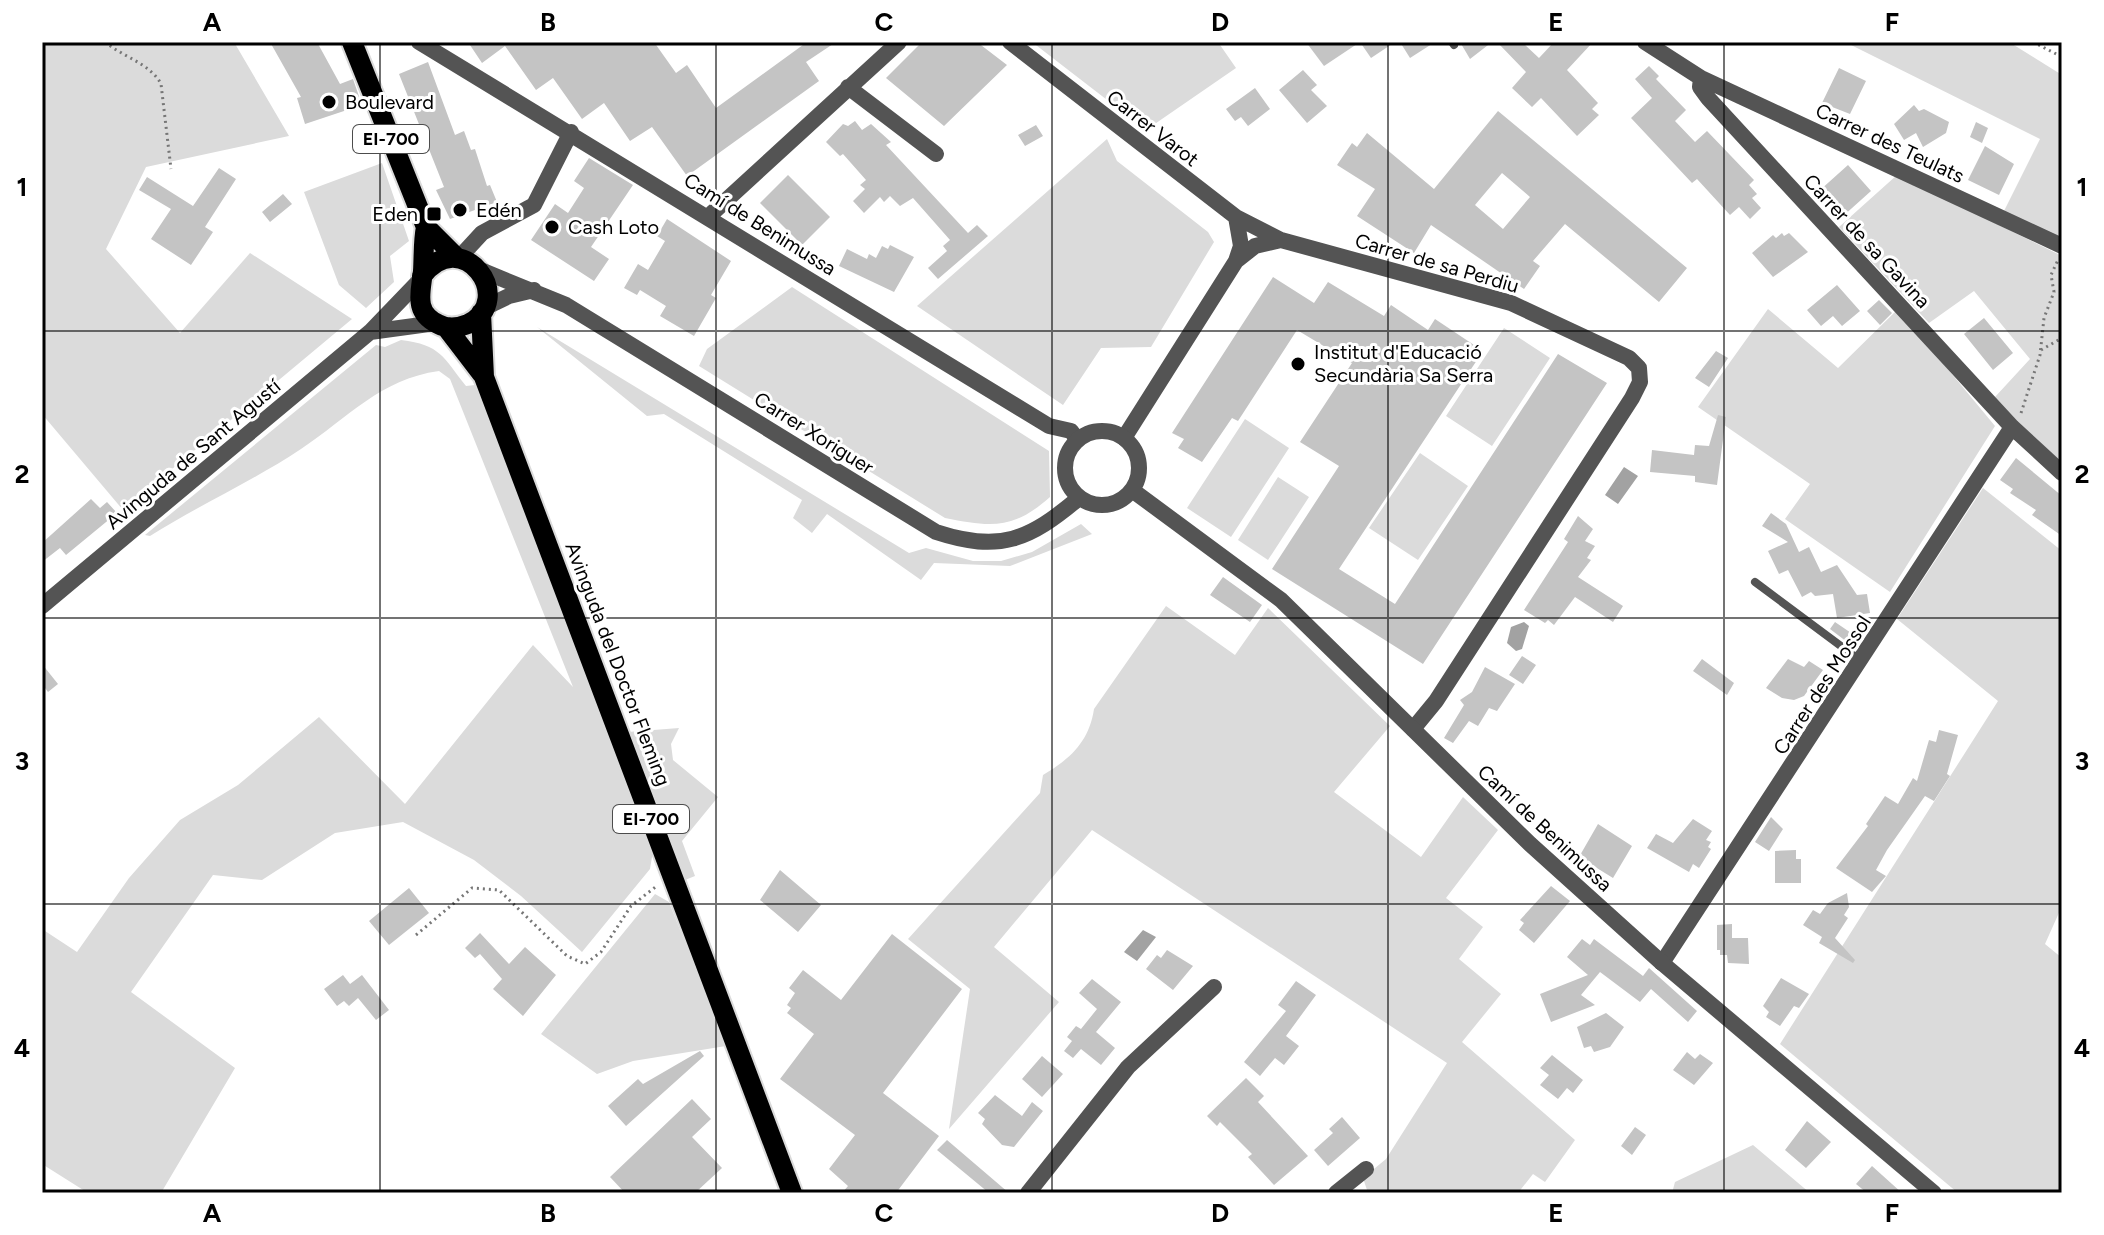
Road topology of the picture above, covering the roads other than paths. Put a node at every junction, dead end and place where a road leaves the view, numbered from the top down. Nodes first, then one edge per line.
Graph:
1 (352, 42) edge
2 (419, 42) edge
3 (899, 42) edge
4 (1010, 42) edge
5 (1645, 42) edge
6 (1701, 78) junction
7 (848, 87) junction
8 (571, 132) junction
9 (936, 154) dead end
10 (709, 216) junction
11 (1236, 217) junction
12 (426, 227) junction
13 (1281, 240) junction
14 (2062, 246) edge
15 (458, 258) junction
16 (1236, 261) junction
17 (478, 269) junction
18 (421, 278) junction
19 (534, 290) junction
20 (482, 311) junction
21 (441, 325) junction
22 (370, 332) junction
23 (484, 377) junction
24 (2012, 427) junction
25 (1124, 438) junction
26 (1077, 439) junction
27 (2062, 473) edge
28 (1132, 490) junction
29 (1079, 498) junction
30 (1755, 582) dead end
31 (42, 606) edge
32 (1862, 662) junction
33 (1413, 729) junction
34 (1662, 963) junction
35 (1214, 987) dead end
36 (1366, 1169) dead end
37 (792, 1193) edge
38 (1028, 1193) edge
39 (1336, 1193) edge
40 (1934, 1193) edge

1 - 12 main road, EI-700
2 - 8 street, Camí de Benimussa
3 - 7 street
4 - 11 street, Carrer Varot
5 - 6 street, Carrer de sa Gavina
6 - 14 street, Carrer des Teulats
6 - 24 street, Carrer de sa Gavina
7 - 9 street
7 - 10 street
8 - 10 street, Camí de Benimussa
8 - 15 street
10 - 26 street, Camí de Benimussa
11 - 13 street, Carrer Varot
11 - 16 street
12 - 15 main road, EI-700
12 - 18 main road, EI-700
13 - 16 street
13 - 33 street, Carrer de sa Perdiu
15 - 17 main road, EI-700
15 - 18 main road
16 - 25 street
17 - 19 street, Carrer Xoriguer
17 - 20 main road, EI-700
18 - 21 main road, EI-700
18 - 22 street, Avinguda de Sant Agustí
19 - 20 street
19 - 29 street, Carrer Xoriguer
20 - 21 main road
20 - 23 main road, Avinguda del Doctor Fleming / EI-700
21 - 22 street
21 - 23 main road, Avinguda del Doctor Fleming / EI-700
22 - 31 street, Avinguda de Sant Agustí
23 - 37 main road, Avinguda del Doctor Fleming / EI-700
24 - 27 street, Carrer de sa Gavina
24 - 32 street, Carrer des Mossol
25 - 26 street
25 - 28 street
26 - 29 street
28 - 29 street
28 - 33 street, Camí de Benimussa
30 - 32 lane
32 - 34 street, Carrer des Mossol
33 - 34 street, Camí de Benimussa
34 - 40 street, Camí de Benimussa
35 - 38 street
36 - 39 street

